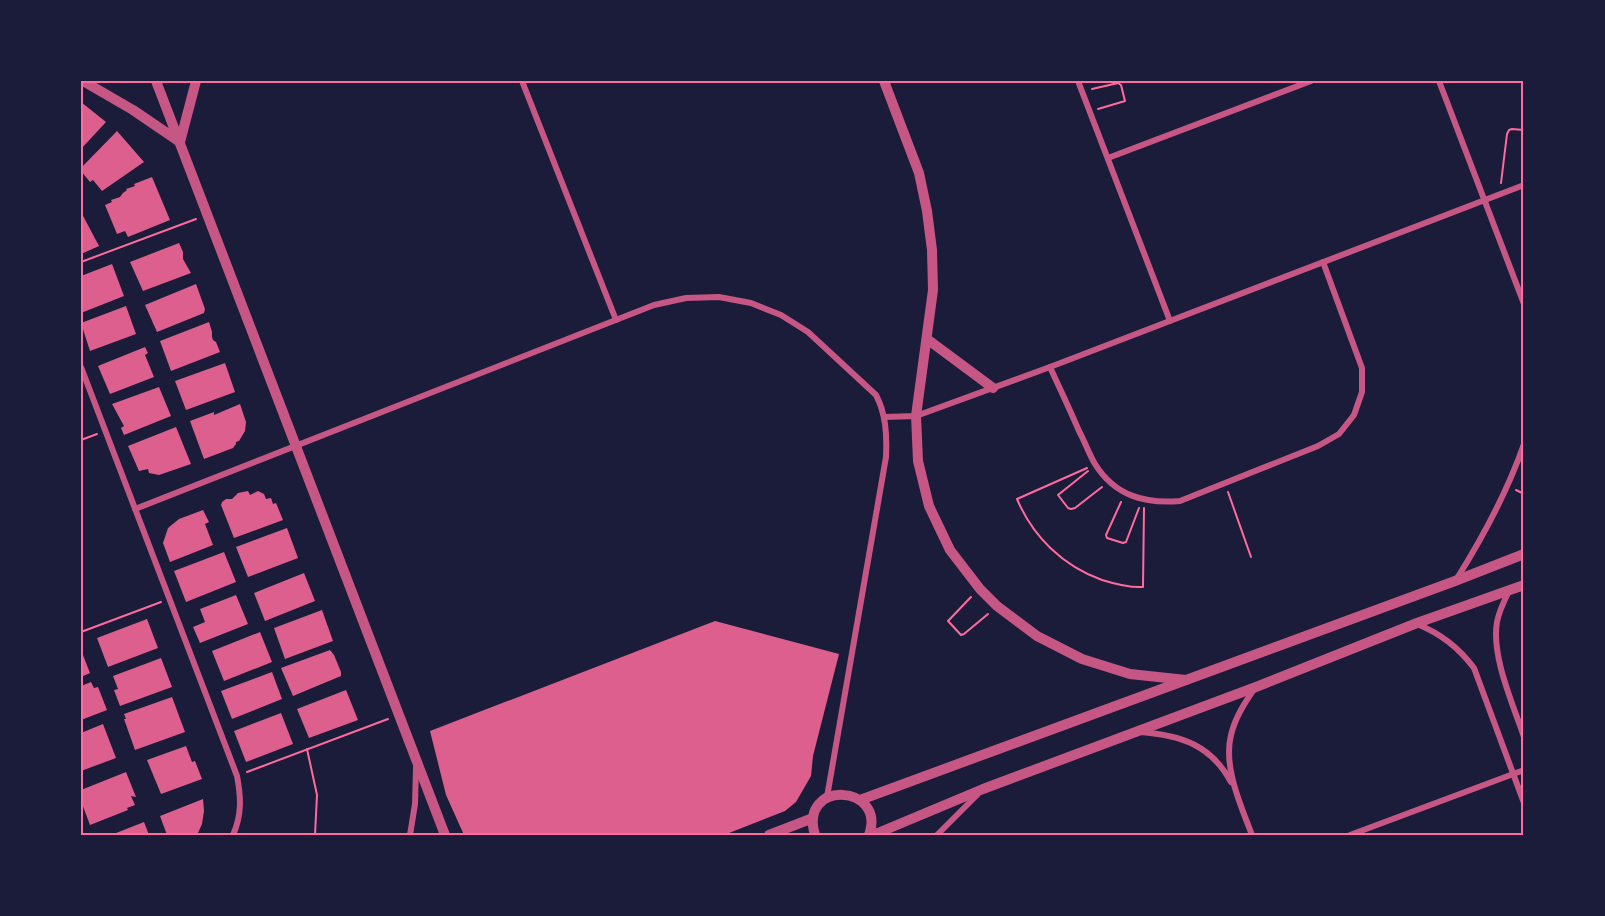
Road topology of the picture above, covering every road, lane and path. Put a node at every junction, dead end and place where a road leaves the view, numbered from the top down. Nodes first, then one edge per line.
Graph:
1 (83, 81) edge
2 (156, 81) edge
3 (196, 81) edge
4 (522, 81) edge
5 (884, 81) edge
6 (1078, 81) edge
7 (1311, 81) edge
8 (1440, 81) edge
9 (1082, 92) junction
10 (1089, 111) junction
11 (1524, 130) edge
12 (180, 142) junction
13 (1107, 158) junction
14 (1524, 185) edge
15 (1500, 194) junction
16 (1485, 200) junction
17 (207, 215) junction
18 (81, 262) edge
19 (1323, 262) junction
20 (1524, 304) edge
21 (616, 320) junction
22 (1170, 321) junction
23 (927, 339) junction
24 (81, 367) edge
25 (1050, 367) junction
26 (993, 388) junction
27 (916, 416) junction
28 (884, 417) junction
29 (105, 431) junction
30 (81, 440) edge
31 (1524, 444) edge
32 (296, 446) junction
33 (1096, 465) junction
34 (1109, 482) junction
35 (1224, 483) junction
36 (1125, 493) junction
37 (1143, 500) junction
38 (135, 509) junction
39 (1524, 554) edge
40 (1251, 557) dead end
41 (1455, 581) junction
42 (1524, 585) edge
43 (980, 589) junction
44 (1510, 591) junction
45 (169, 599) junction
46 (997, 606) junction
47 (1417, 624) junction
48 (81, 632) edge
49 (1186, 680) junction
50 (1256, 687) junction
51 (399, 715) junction
52 (1135, 732) junction
53 (1524, 737) edge
54 (307, 749) junction
55 (416, 761) junction
56 (1524, 770) edge
57 (1513, 774) junction
58 (237, 776) junction
59 (983, 789) junction
60 (1236, 791) junction
61 (827, 798) junction
62 (860, 800) junction
63 (1524, 803) edge
64 (813, 818) junction
65 (1354, 834) edge
66 (233, 835) edge
67 (315, 835) edge
68 (410, 835) edge
69 (445, 835) edge
70 (769, 835) edge
71 (815, 835) edge
72 (871, 835) edge
73 (937, 835) edge
74 (1252, 835) edge

1 - 12 street
2 - 12 street
3 - 12 street
4 - 21 street
5 - 23 street
6 - 9 street
7 - 13 street
8 - 16 street
9 - 10 street
9 - 10 path
10 - 13 street
11 - 15 path
12 - 17 street
13 - 22 street
14 - 15 street
15 - 16 street
16 - 19 street
16 - 20 street
17 - 18 path
17 - 32 street
19 - 22 street
19 - 35 street
21 - 28 street
21 - 32 street
22 - 25 street
23 - 26 street
23 - 27 street
24 - 29 street
25 - 26 street
25 - 33 street
26 - 27 street
27 - 28 street
27 - 43 street
28 - 61 street
29 - 30 path
29 - 38 street
31 - 41 street
32 - 38 street
32 - 51 street
33 - 34 street
33 - 34 path
33 - 37 path
34 - 36 street
35 - 37 street
35 - 40 path
36 - 37 street
36 - 37 path
38 - 45 street
39 - 41 street
41 - 49 street
42 - 44 street
43 - 46 street
43 - 46 path
44 - 47 street
44 - 53 street
45 - 48 path
45 - 58 street
46 - 49 street
47 - 50 street
47 - 57 street
49 - 62 street
50 - 52 street
50 - 60 street
51 - 54 path
51 - 55 street
52 - 59 street
52 - 60 street
54 - 58 path
54 - 67 path
55 - 68 street
55 - 69 street
56 - 57 street
57 - 63 street
57 - 65 street
58 - 66 street
59 - 72 street
59 - 73 street
60 - 74 street
61 - 62 street
61 - 64 street
62 - 72 street
64 - 70 street
64 - 71 street

